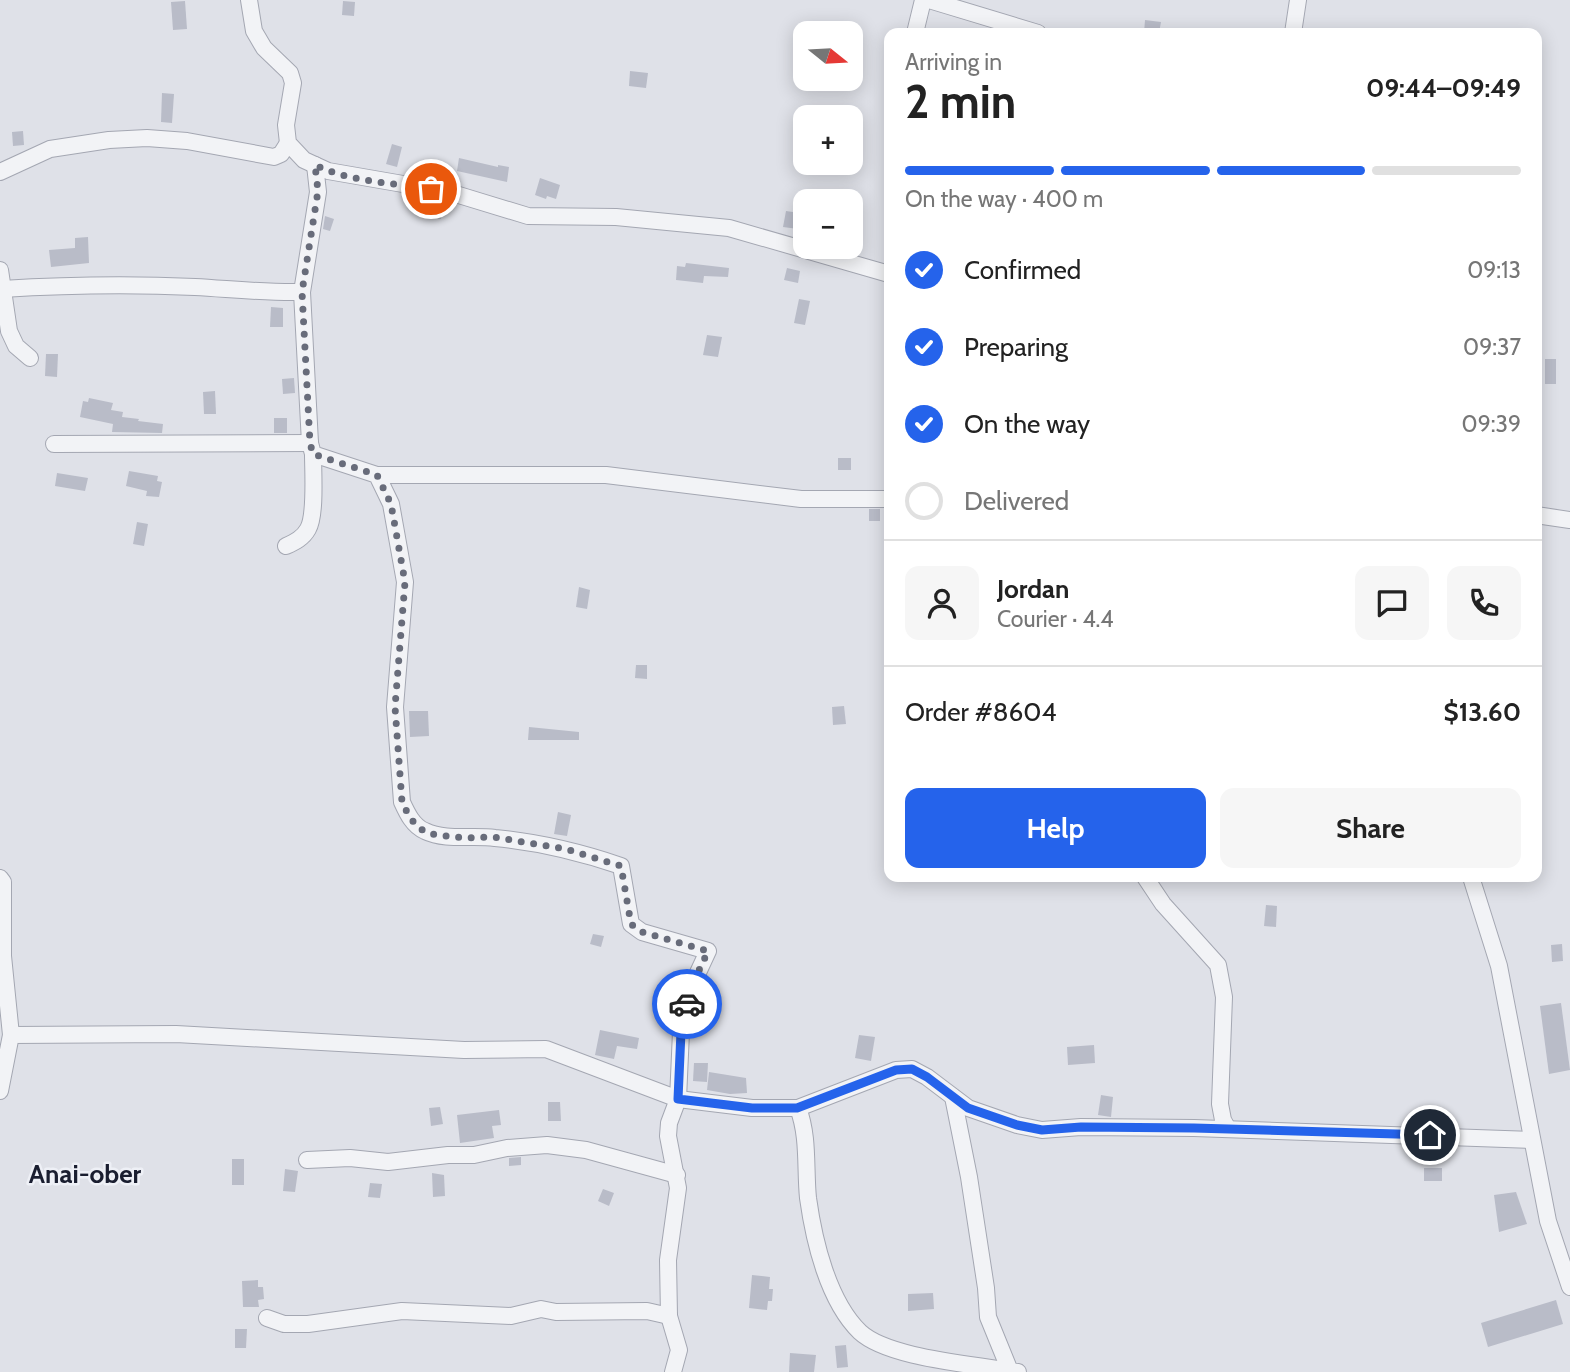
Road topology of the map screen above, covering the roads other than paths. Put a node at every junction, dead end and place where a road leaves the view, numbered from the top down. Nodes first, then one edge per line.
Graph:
1 (249, 0) edge
2 (923, 0) edge
3 (929, 0) edge
4 (1298, 0) edge
5 (916, 28) edge
6 (1021, 28) edge
7 (1294, 28) edge
8 (288, 143) junction
9 (315, 165) junction
10 (0, 172) edge
11 (0, 270) edge
12 (884, 273) edge
13 (2, 289) junction
14 (302, 292) junction
15 (30, 358) dead end
16 (54, 444) dead end
17 (312, 449) junction
18 (377, 475) junction
19 (884, 499) edge
20 (1542, 516) edge
21 (1570, 520) edge
22 (286, 546) dead end
23 (0, 878) edge
24 (1148, 882) edge
25 (1473, 882) edge
26 (11, 1035) junction
27 (0, 1091) edge
28 (953, 1097) junction
29 (678, 1099) junction
30 (797, 1108) junction
31 (1228, 1129) junction
32 (1532, 1140) junction
33 (307, 1160) dead end
34 (677, 1175) junction
35 (1570, 1287) edge
36 (669, 1316) junction
37 (267, 1318) dead end
38 (1014, 1371) edge
39 (673, 1372) edge

1 - 8 street
2 - 5 street
3 - 6 street
4 - 7 street
8 - 9 street
8 - 10 street
9 - 12 street
9 - 14 street
11 - 13 street
13 - 14 street
13 - 15 street
14 - 17 street
16 - 17 street
17 - 18 street
17 - 22 street
18 - 19 street
18 - 29 street
20 - 21 street
23 - 26 street
24 - 31 street
25 - 32 street
26 - 27 street
26 - 29 street
28 - 30 street
28 - 31 street
28 - 38 street
29 - 30 street
29 - 34 street
30 - 38 street
31 - 32 street
32 - 35 street
33 - 34 street
34 - 36 street
36 - 37 street
36 - 39 street

